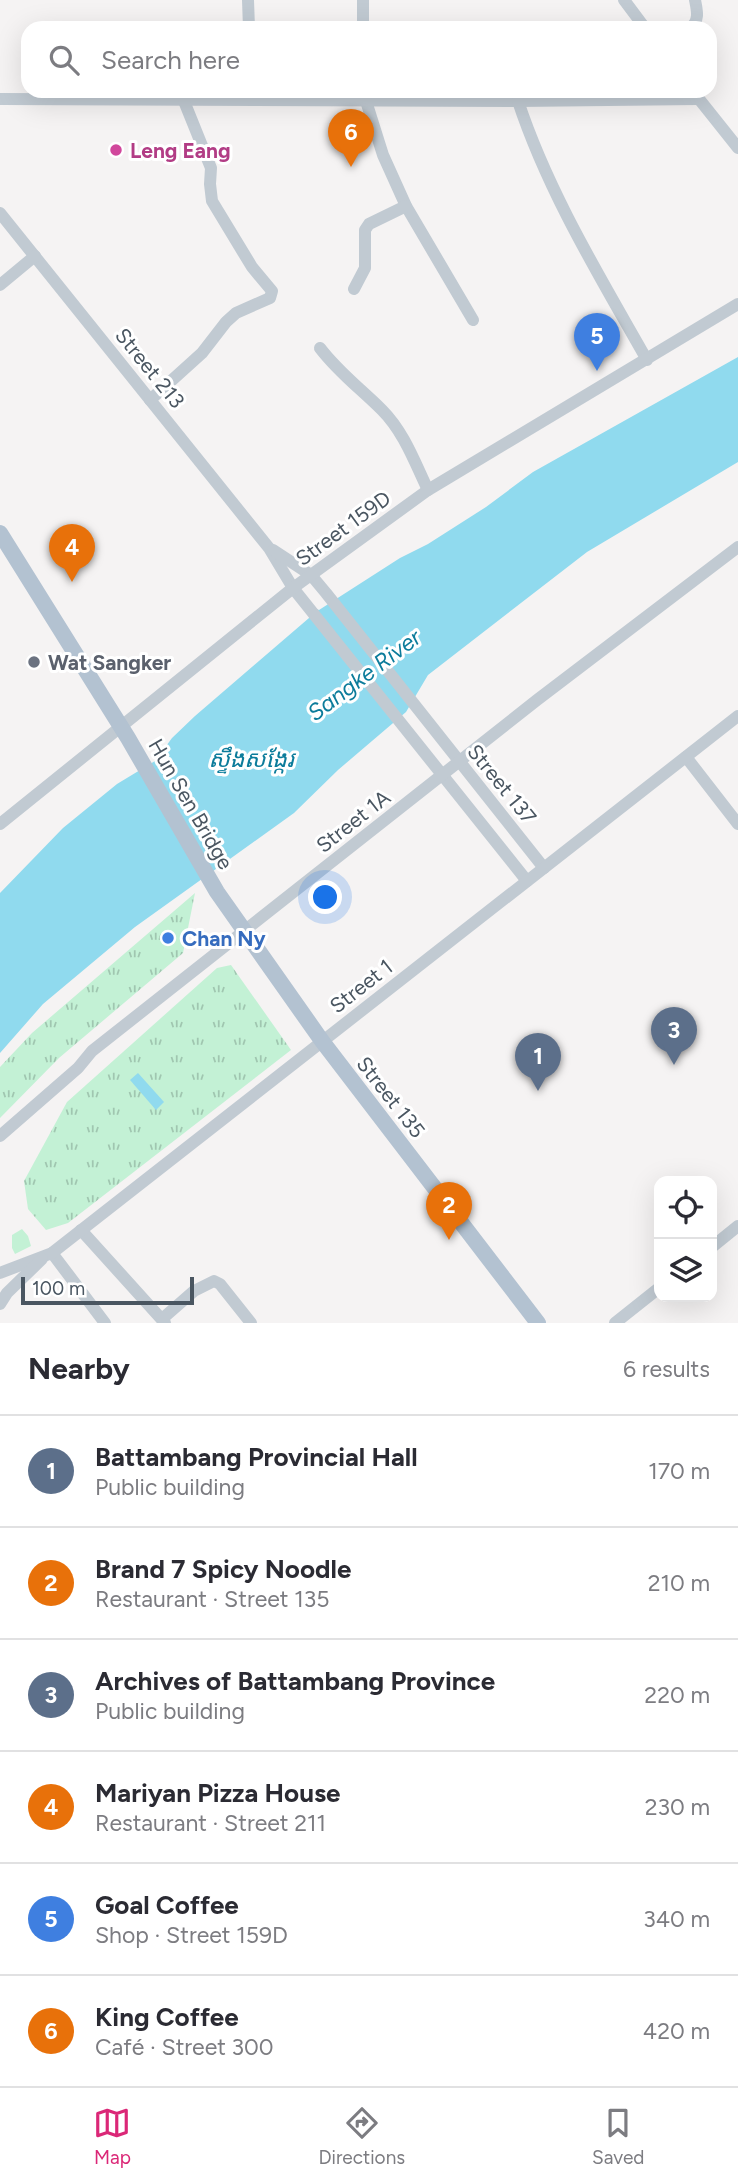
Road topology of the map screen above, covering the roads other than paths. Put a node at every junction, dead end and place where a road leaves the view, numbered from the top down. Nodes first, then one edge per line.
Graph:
1 (248, 0) edge
2 (363, 0) edge
3 (624, 0) edge
4 (695, 0) edge
5 (249, 21) edge
6 (363, 21) edge
7 (640, 21) edge
8 (696, 21) edge
9 (224, 98) edge
10 (308, 98) edge
11 (608, 98) edge
12 (698, 98) edge
13 (0, 99) edge
14 (366, 100) junction
15 (184, 101) junction
16 (519, 101) junction
17 (738, 148) edge
18 (406, 206) junction
19 (0, 213) edge
20 (35, 256) junction
21 (0, 285) edge
22 (354, 289) dead end
23 (738, 304) edge
24 (473, 320) dead end
25 (320, 348) dead end
26 (647, 360) junction
27 (150, 400) junction
28 (428, 490) junction
29 (0, 533) edge
30 (738, 547) edge
31 (269, 548) junction
32 (311, 575) junction
33 (293, 589) junction
34 (326, 593) joint
35 (738, 716) edge
36 (125, 732) junction
37 (686, 757) junction
38 (459, 761) junction
39 (442, 775) junction
40 (0, 824) edge
41 (738, 824) edge
42 (544, 868) junction
43 (527, 881) junction
44 (217, 892) joint
45 (245, 931) junction
46 (322, 1041) junction
47 (0, 1136) edge
48 (738, 1226) edge
49 (81, 1230) junction
50 (717, 1243) edge
51 (49, 1254) junction
52 (0, 1273) edge
53 (654, 1292) edge
54 (0, 1304) edge
55 (163, 1321) edge
56 (105, 1323) edge
57 (251, 1323) edge
58 (538, 1323) edge
59 (615, 1323) edge

1 - 5 street
2 - 6 street
3 - 7 street
4 - 8 street
9 - 15 street
10 - 14 street
11 - 16 street
12 - 17 street
13 - 15 street
14 - 16 street
14 - 18 street
15 - 27 street
16 - 26 street
18 - 22 street
18 - 24 street
19 - 20 street, Street 213
20 - 21 street
20 - 27 street, Street 213
23 - 26 street, Street 159D
25 - 28 street
26 - 28 street, Street 159D
27 - 31 street, Street 213
28 - 32 street, Street 159D
29 - 36 main road, Hun Sen Bridge
30 - 38 street, Street 1A
31 - 32 street, Street 213
31 - 33 street, Street 213
32 - 33 street, Street 159D
32 - 34 street, Street 213
33 - 36 street, Street 159D
33 - 39 street, Street 213
34 - 38 street, Street 137
35 - 37 street, Street 1
36 - 40 street, Street 159D
36 - 44 main road, Hun Sen Bridge
37 - 41 street
37 - 42 street, Street 1
38 - 39 street, Street 1A
38 - 42 street, Street 137
39 - 43 street, Street 137
39 - 45 street, Street 1A
42 - 43 street, Street 1
43 - 46 street, Street 1
44 - 45 main road, Street 135
45 - 46 main road, Street 135
45 - 47 street, Street 1A
46 - 49 street, Street 1
46 - 58 main road, Street 135
48 - 50 street
49 - 51 street, Street 1
49 - 55 street
51 - 52 street, Street 1
51 - 54 street
51 - 56 street
53 - 59 street
55 - 57 street

